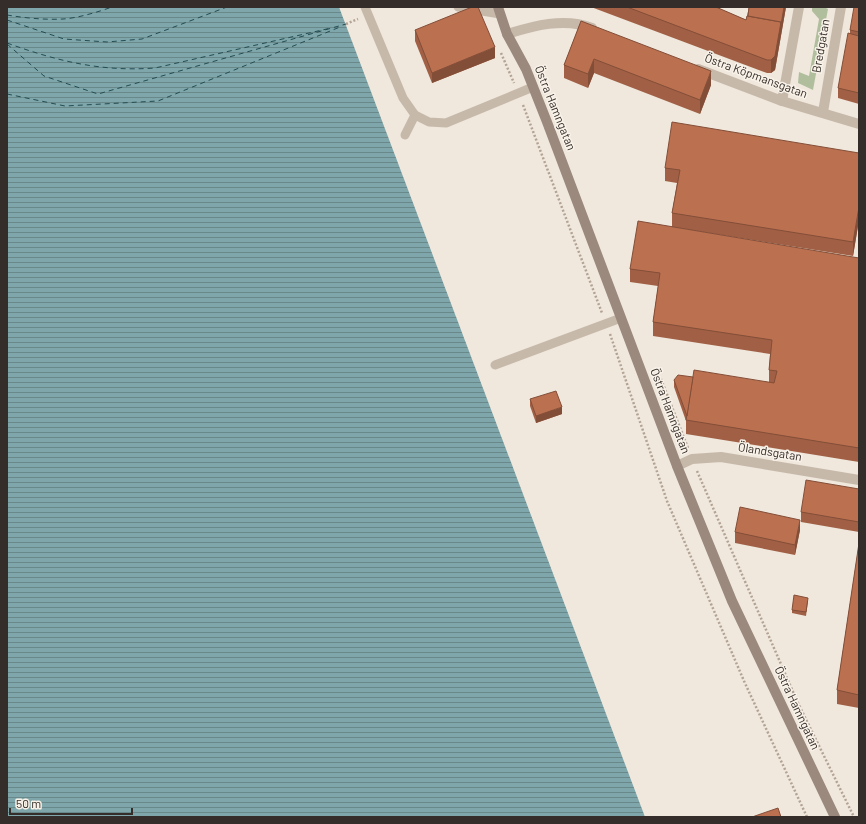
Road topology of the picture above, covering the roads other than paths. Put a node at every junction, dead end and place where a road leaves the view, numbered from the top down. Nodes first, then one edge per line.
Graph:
1 (365, 7) edge
2 (458, 7) edge
3 (800, 7) edge
4 (842, 7) edge
5 (499, 11) edge
6 (603, 32) edge
7 (507, 34) junction
8 (692, 66) edge
9 (533, 87) junction
10 (782, 101) junction
11 (823, 112) junction
12 (415, 115) junction
13 (859, 124) edge
14 (405, 135) dead end
15 (621, 318) junction
16 (496, 365) dead end
17 (677, 466) junction
18 (859, 480) edge
19 (835, 817) edge

1 - 12 lane
2 - 5 lane
3 - 10 street
4 - 11 street, Bredgatan
5 - 7 street, Östra Hamngatan
6 - 7 street
7 - 9 street, Östra Hamngatan
8 - 10 street, Östra Köpmansgatan
9 - 12 lane
9 - 15 street, Östra Hamngatan
10 - 11 street, Östra Köpmansgatan
11 - 13 street, Östra Köpmansgatan
12 - 14 lane
15 - 16 lane
15 - 17 street, Östra Hamngatan
17 - 18 street, Ölandsgatan
17 - 19 street, Östra Hamngatan

